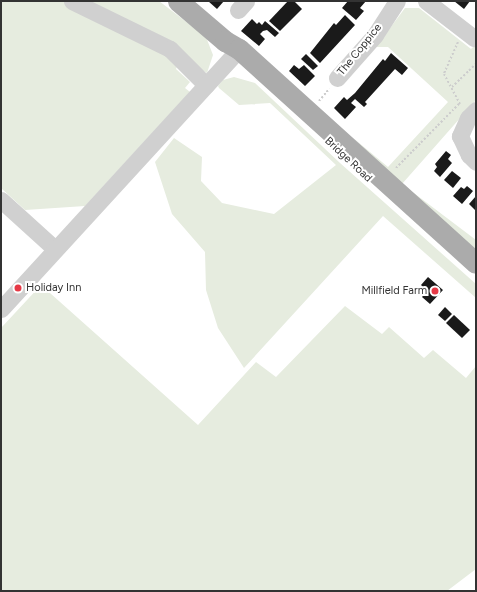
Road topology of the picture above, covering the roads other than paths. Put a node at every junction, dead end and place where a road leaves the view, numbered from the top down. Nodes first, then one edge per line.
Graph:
1 (72, 1) edge
2 (178, 1) edge
3 (397, 1) edge
4 (426, 1) edge
5 (468, 34) road end
6 (229, 49) junction
7 (336, 78) road end
8 (206, 86) junction
9 (476, 110) edge
10 (476, 162) edge
11 (1, 200) edge
12 (55, 249) junction
13 (476, 263) edge
14 (476, 274) edge
15 (1, 309) edge

1 - 8 street
2 - 6 main road, Bridge Road
3 - 7 street, The Coppice
4 - 5 street
6 - 8 street
6 - 13 main road, Bridge Road
6 - 14 main road, Bridge Road
8 - 12 street
9 - 10 street
11 - 12 street
12 - 15 street

